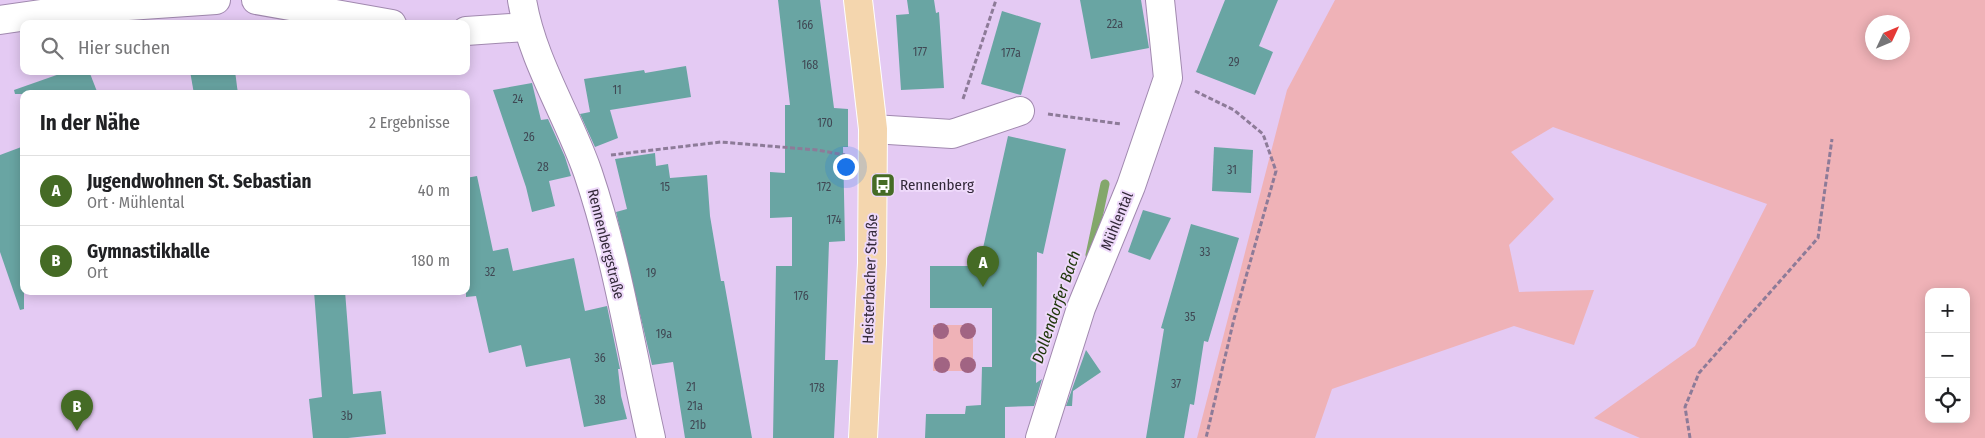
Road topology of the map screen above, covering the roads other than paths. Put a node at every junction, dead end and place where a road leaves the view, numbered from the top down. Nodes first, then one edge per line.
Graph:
1 (216, 0) edge
2 (256, 0) edge
3 (522, 0) edge
4 (858, 0) edge
5 (1160, 0) edge
6 (68, 5) edge
7 (0, 20) edge
8 (369, 20) edge
9 (526, 27) junction
10 (470, 31) edge
11 (1020, 111) road end
12 (873, 129) junction
13 (651, 438) edge
14 (863, 438) edge
15 (1040, 438) edge

1 - 6 street
2 - 8 street
3 - 9 street, Rennenbergstraße
4 - 12 main road, Heisterbacher Straße
5 - 15 street, Mühlental
6 - 7 street
9 - 10 street
9 - 13 street, Rennenbergstraße
11 - 12 street
12 - 14 main road, Heisterbacher Straße

